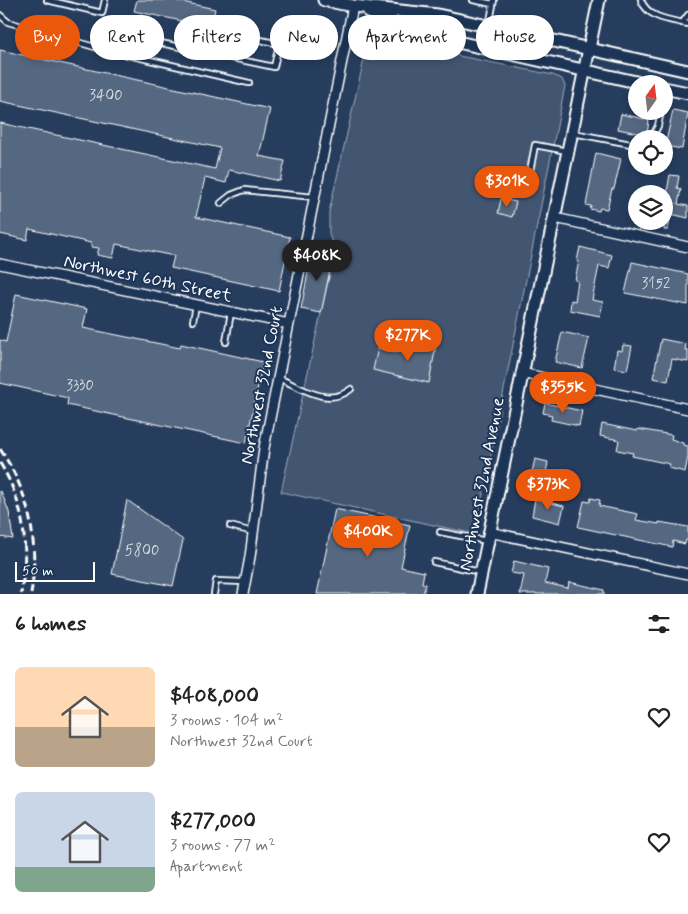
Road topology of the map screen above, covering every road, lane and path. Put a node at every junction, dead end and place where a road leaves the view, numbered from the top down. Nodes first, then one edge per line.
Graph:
1 (47, 0) edge
2 (105, 0) edge
3 (324, 0) edge
4 (473, 0) edge
5 (599, 0) edge
6 (641, 0) edge
7 (494, 2) edge
8 (353, 6) junction
9 (0, 15) edge
10 (491, 15) edge
11 (688, 15) edge
12 (682, 23) junction
13 (476, 24) edge
14 (688, 24) edge
15 (554, 42) edge
16 (90, 44) edge
17 (588, 49) junction
18 (233, 58) joint
19 (153, 60) edge
20 (584, 70) junction
21 (688, 71) edge
22 (628, 80) edge
23 (249, 83) dead end
24 (673, 91) edge
25 (688, 93) edge
26 (572, 132) junction
27 (628, 143) edge
28 (568, 151) junction
29 (528, 182) dead end
30 (314, 198) junction
31 (221, 203) dead end
32 (555, 218) junction
33 (688, 247) edge
34 (0, 264) edge
35 (196, 305) junction
36 (231, 312) junction
37 (193, 321) dead end
38 (289, 324) junction
39 (226, 342) dead end
40 (522, 373) junction
41 (278, 378) junction
42 (351, 389) dead end
43 (688, 409) edge
44 (230, 526) dead end
45 (253, 532) junction
46 (440, 532) dead end
47 (488, 536) junction
48 (434, 562) dead end
49 (481, 573) junction
50 (688, 574) edge
51 (245, 582) junction
52 (214, 594) edge
53 (243, 594) edge
54 (477, 594) edge

1 - 2 lane
3 - 8 main road
4 - 7 lane
5 - 17 main road, Northwest 32nd Avenue
6 - 12 lane
7 - 10 lane
8 - 13 main road
8 - 20 main road
8 - 30 street, Northwest 32nd Court
9 - 16 lane
11 - 12 lane
12 - 14 lane
15 - 17 main road
17 - 20 main road, Northwest 32nd Avenue
17 - 21 main road
18 - 18 lane
19 - 23 lane
20 - 22 main road
20 - 26 main road, Northwest 32nd Avenue
24 - 25 main road
26 - 27 lane
26 - 28 main road, Northwest 32nd Avenue
28 - 29 lane
28 - 32 main road, Northwest 32nd Avenue
30 - 31 lane
30 - 38 street, Northwest 32nd Court
32 - 33 street
32 - 40 main road, Northwest 32nd Avenue
34 - 35 street, Northwest 60th Street
35 - 36 street, Northwest 60th Street
35 - 37 lane
36 - 38 street, Northwest 60th Street
36 - 39 lane
38 - 41 street, Northwest 32nd Court
40 - 43 street
40 - 47 main road, Northwest 32nd Avenue
41 - 42 lane
41 - 45 street, Northwest 32nd Court
44 - 45 lane
45 - 51 street, Northwest 32nd Court
46 - 47 lane
47 - 49 main road, Northwest 32nd Avenue
47 - 50 street
48 - 49 lane
49 - 54 main road, Northwest 32nd Avenue
51 - 52 lane
51 - 53 street, Northwest 32nd Court

